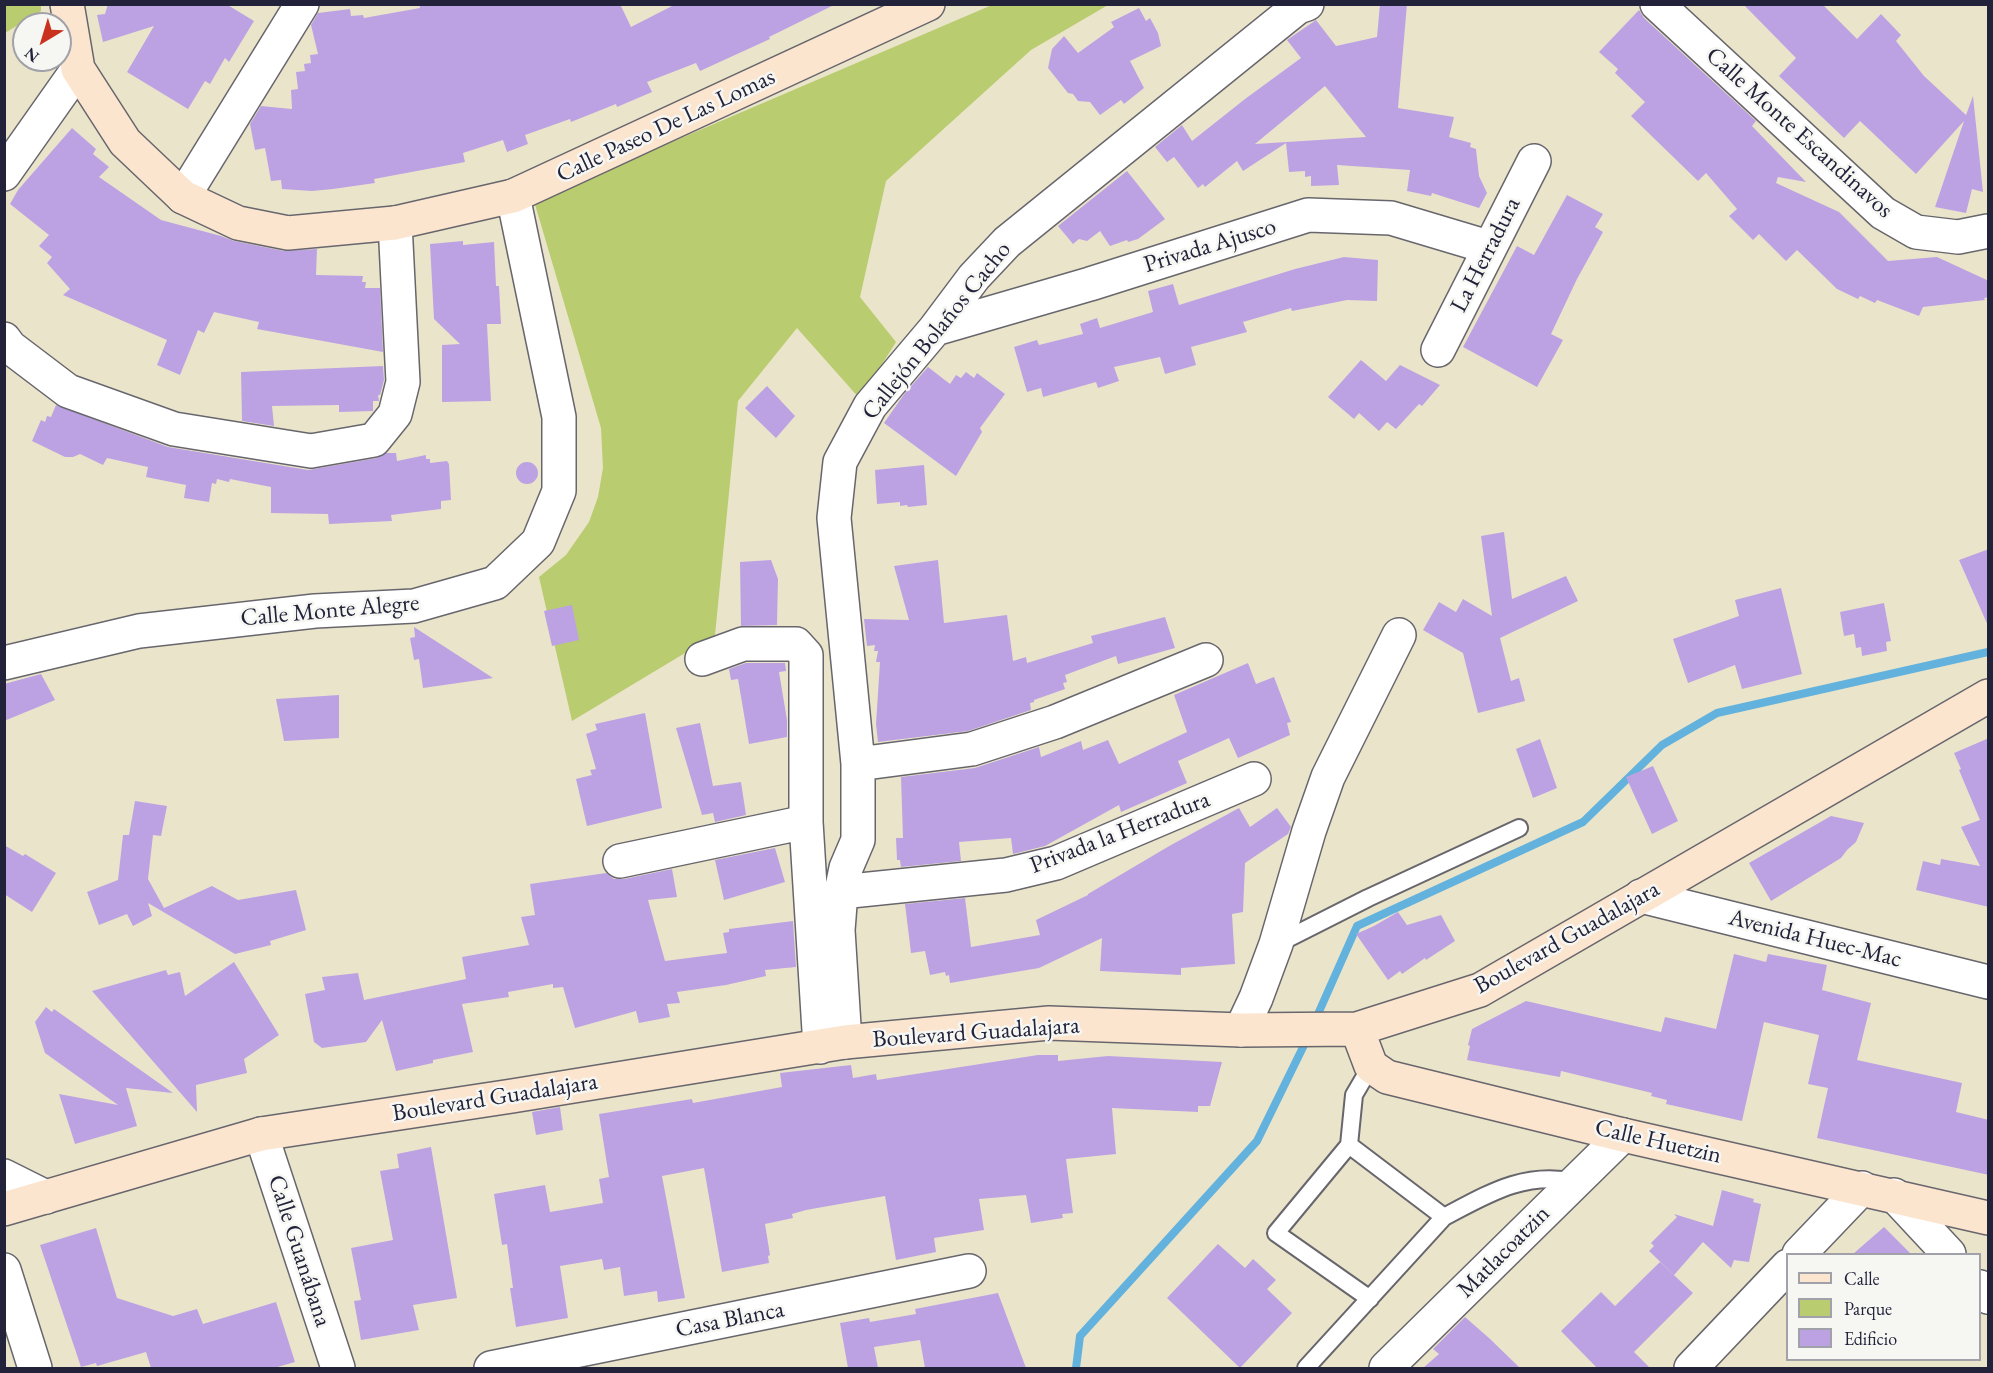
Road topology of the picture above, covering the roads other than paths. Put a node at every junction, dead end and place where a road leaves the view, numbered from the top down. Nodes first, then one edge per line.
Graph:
1 (67, 4) edge
2 (302, 4) edge
3 (1307, 4) edge
4 (1657, 4) edge
5 (920, 6) edge
6 (78, 69) junction
7 (1534, 161) dead end
8 (4, 174) edge
9 (513, 196) junction
10 (183, 197) junction
11 (395, 223) junction
12 (1989, 231) edge
13 (1488, 248) junction
14 (935, 329) junction
15 (4, 339) edge
16 (1438, 350) dead end
17 (1399, 635) dead end
18 (702, 659) dead end
19 (1206, 660) dead end
20 (4, 663) edge
21 (1989, 696) edge
22 (858, 764) junction
23 (1254, 779) dead end
24 (806, 822) junction
25 (1519, 828) dead end
26 (620, 861) dead end
27 (841, 892) junction
28 (1641, 897) junction
29 (1276, 944) junction
30 (1989, 982) edge
31 (1344, 1029) junction
32 (1241, 1030) junction
33 (832, 1044) junction
34 (1371, 1066) junction
35 (261, 1134) junction
36 (1623, 1135) junction
37 (1349, 1145) junction
38 (4, 1176) edge
39 (1575, 1182) junction
40 (1862, 1188) junction
41 (1894, 1195) junction
42 (46, 1197) junction
43 (4, 1209) edge
44 (1444, 1217) junction
45 (1989, 1218) edge
46 (1800, 1253) edge
47 (1948, 1253) edge
48 (1786, 1268) edge
49 (4, 1270) edge
50 (969, 1271) dead end
51 (1370, 1299) junction
52 (35, 1368) edge
53 (338, 1368) edge
54 (491, 1368) edge
55 (1306, 1368) edge
56 (1386, 1368) edge
57 (1691, 1368) edge

1 - 6 main road
2 - 10 street
3 - 14 street, Callejón Bolaños Cacho
4 - 12 street, Calle Monte Escandinavos
5 - 9 main road, Calle Paseo De Las Lomas
6 - 8 street
6 - 10 main road, Calle Paseo De Las Lomas
7 - 13 street, La Herradura
9 - 11 main road, Calle Paseo De Las Lomas
9 - 20 street, Calle Monte Alegre
10 - 11 main road, Calle Paseo De Las Lomas
11 - 15 street
13 - 14 street, Privada Ajusco
13 - 16 street, La Herradura
14 - 22 street, Callejón Bolaños Cacho
17 - 29 street
18 - 24 street
19 - 22 street
21 - 28 main road, Boulevard Guadalajara
22 - 27 street, Callejón Bolaños Cacho
23 - 27 street, Privada la Herradura
24 - 26 street
24 - 33 street
25 - 29 lane
27 - 33 street, Callejón Bolaños Cacho
28 - 30 street, Avenida Huec-Mac
28 - 31 main road, Boulevard Guadalajara
29 - 32 street
31 - 32 main road, Boulevard Guadalajara
31 - 34 main road
32 - 33 main road, Boulevard Guadalajara
33 - 35 main road, Boulevard Guadalajara
34 - 36 main road, Calle Huetzin
34 - 37 lane
35 - 42 main road, Boulevard Guadalajara
35 - 53 street, Calle Guanábana
36 - 39 street, Matlacoatzin
36 - 40 main road, Calle Huetzin
37 - 44 lane
37 - 51 lane
38 - 42 street
39 - 44 lane
39 - 56 street, Matlacoatzin
40 - 41 main road, Calle Huetzin
40 - 46 street
41 - 45 main road, Calle Huetzin
41 - 47 street
42 - 43 main road, Boulevard Guadalajara
44 - 51 lane
48 - 57 street
49 - 52 street
50 - 54 street, Casa Blanca
51 - 55 lane

